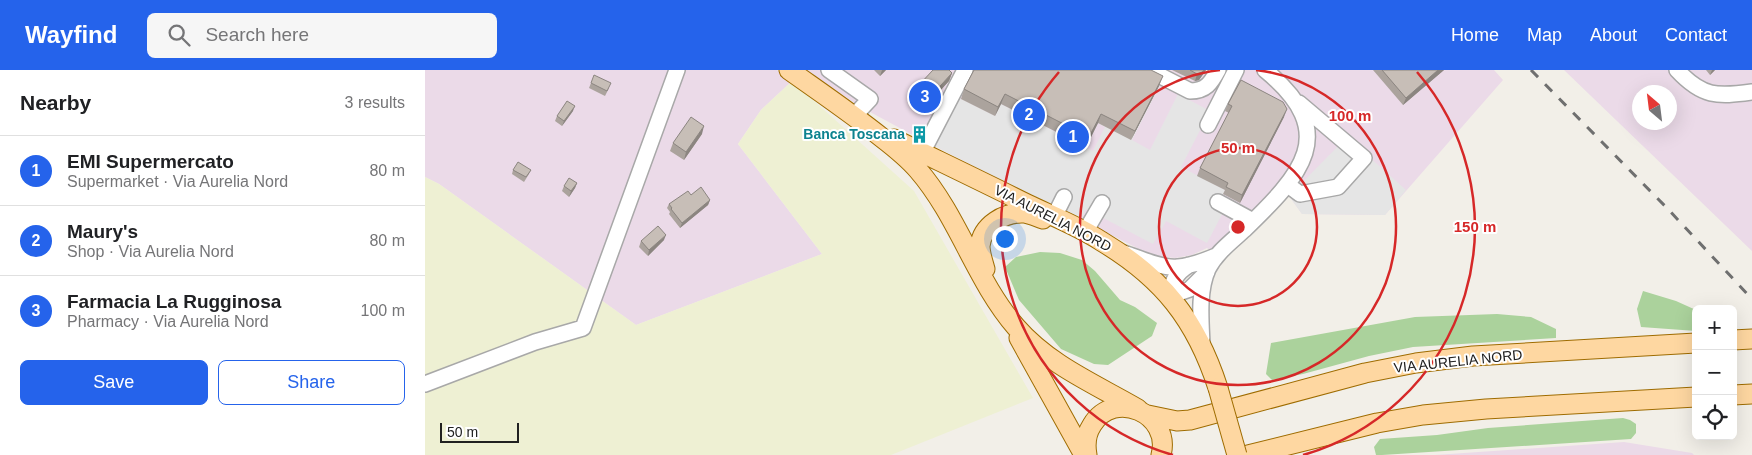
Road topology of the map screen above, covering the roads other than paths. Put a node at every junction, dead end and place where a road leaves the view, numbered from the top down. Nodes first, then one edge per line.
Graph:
1 (677, 70) edge
2 (789, 70) edge
3 (829, 70) edge
4 (965, 70) edge
5 (1149, 70) edge
6 (1217, 70) edge
7 (1236, 70) edge
8 (1265, 70) edge
9 (1677, 70) edge
10 (1752, 92) edge
11 (1295, 99) junction
12 (860, 120) junction
13 (1208, 125) dead end
14 (922, 152) junction
15 (977, 180) junction
16 (1288, 185) junction
17 (1064, 197) dead end
18 (1218, 202) dead end
19 (1102, 203) dead end
20 (1054, 217) junction
21 (1253, 221) junction
22 (991, 225) junction
23 (1083, 231) junction
24 (1119, 252) junction
25 (1216, 256) junction
26 (1189, 265) junction
27 (1207, 271) junction
28 (1170, 296) junction
29 (999, 304) junction
30 (1752, 339) edge
31 (1737, 340) edge
32 (1692, 343) edge
33 (1202, 344) junction
34 (425, 384) edge
35 (1752, 394) edge
36 (1737, 395) edge
37 (1692, 397) edge
38 (1143, 412) junction
39 (1364, 426) junction
40 (1086, 455) edge
41 (1161, 455) edge
42 (1237, 455) edge
43 (1248, 455) edge
44 (1300, 455) edge

1 - 34 street
2 - 12 main road, VIA AURELIA NORD
3 - 12 street
4 - 14 street
5 - 6 street
7 - 13 street
8 - 11 street
9 - 10 street
11 - 16 street
11 - 16 street
12 - 14 main road, VIA AURELIA NORD
12 - 29 main road, VIA AURELIA NORD
14 - 15 main road, VIA AURELIA NORD
15 - 20 main road, VIA AURELIA NORD
15 - 22 main road
16 - 21 street
17 - 20 street
18 - 21 street
19 - 23 street
20 - 23 main road, VIA AURELIA NORD
21 - 25 street
22 - 23 main road
22 - 29 main road
23 - 24 main road, VIA AURELIA NORD
24 - 26 street
24 - 28 main road, VIA AURELIA NORD
25 - 26 street
25 - 27 street
26 - 28 street
27 - 28 street
27 - 33 street
28 - 33 main road, VIA AURELIA NORD
29 - 38 main road
29 - 40 main road
30 - 31 main road
32 - 38 main road, VIA AURELIA NORD
33 - 42 main road, VIA AURELIA NORD, bridge
35 - 36 main road
37 - 39 main road
38 - 40 main road, VIA AURELIA NORD
38 - 41 main road
39 - 43 main road
39 - 44 main road

